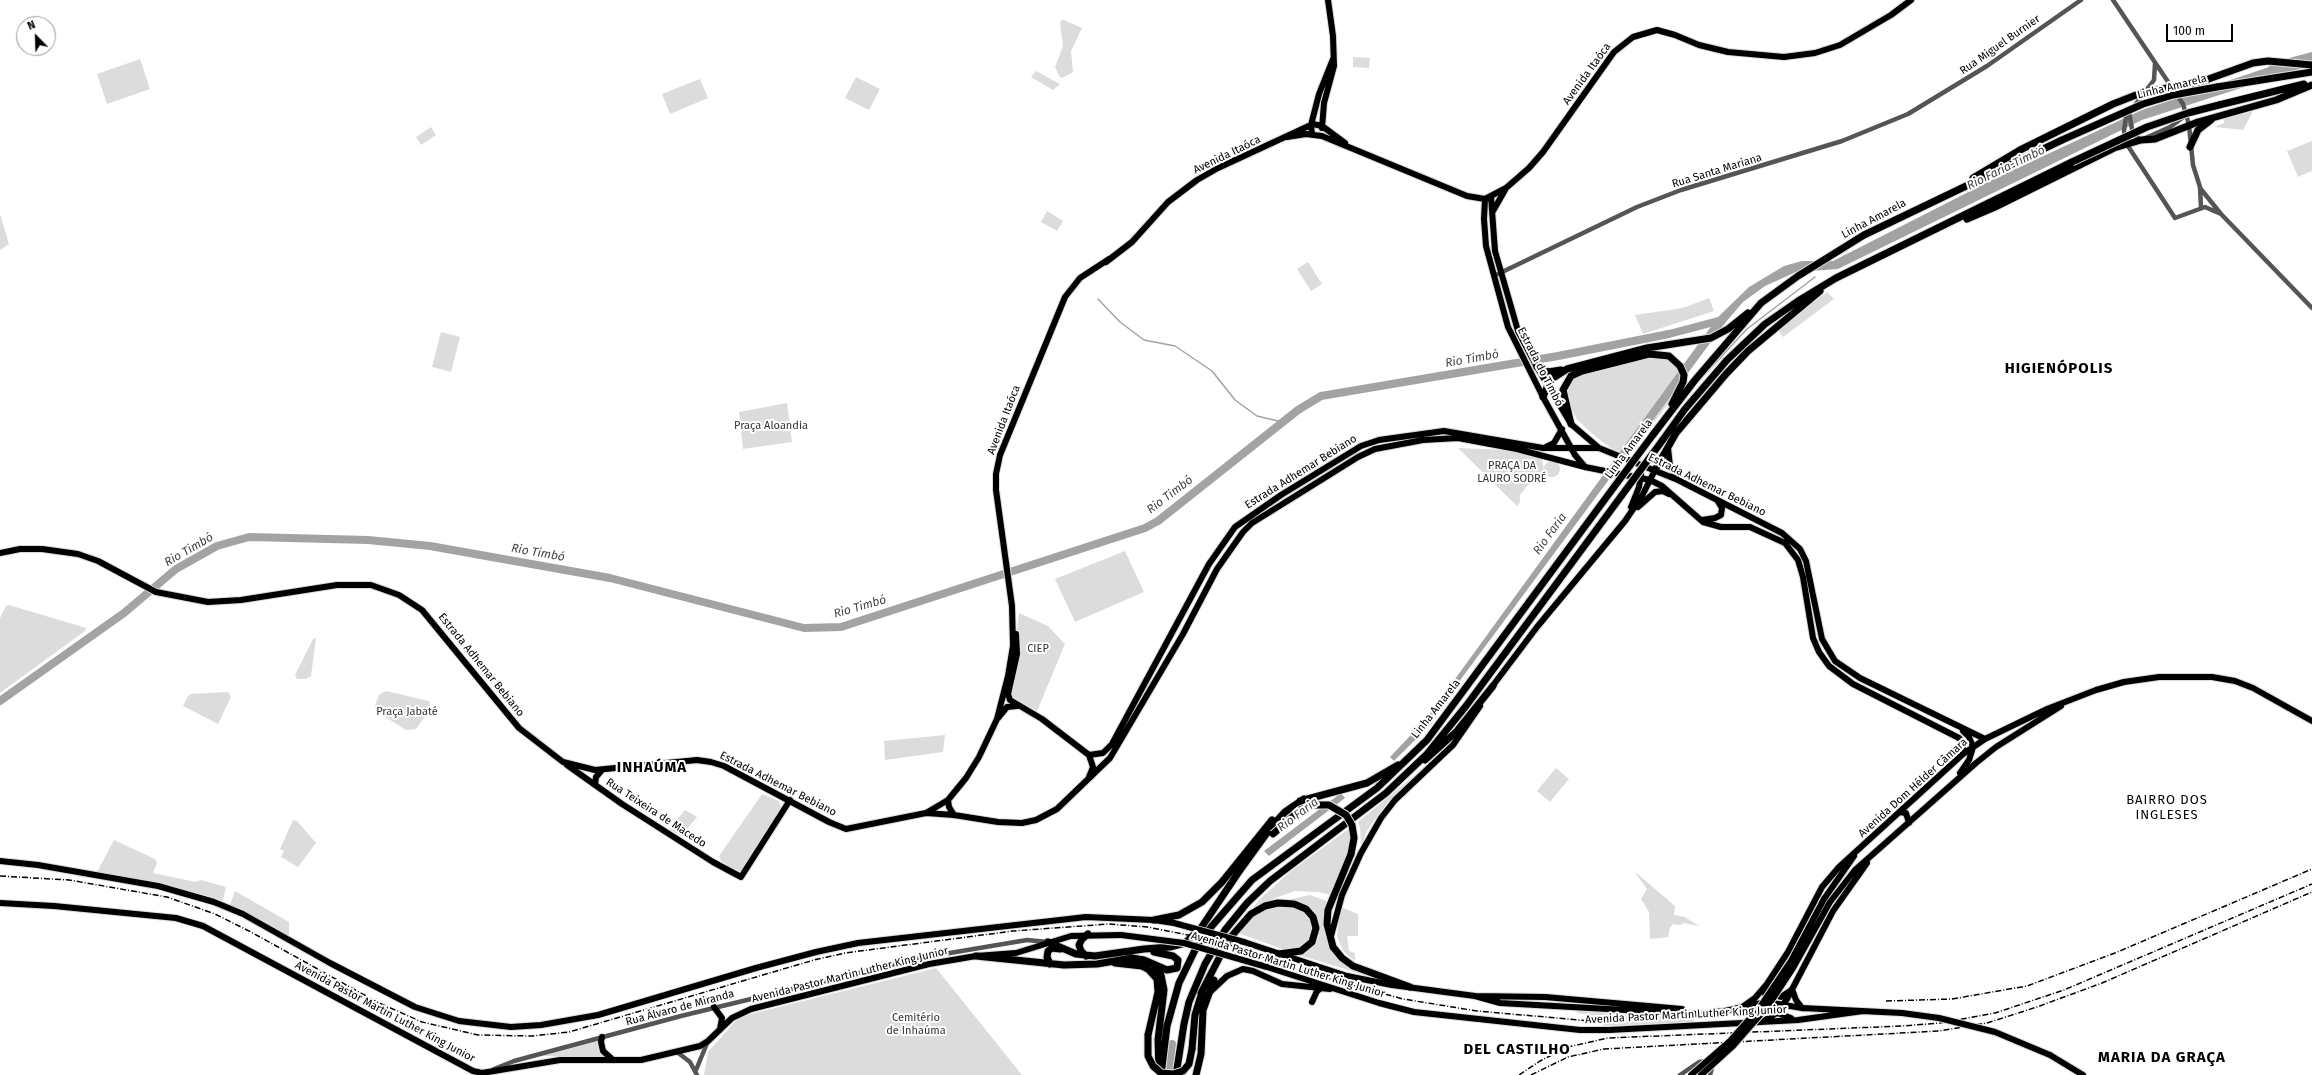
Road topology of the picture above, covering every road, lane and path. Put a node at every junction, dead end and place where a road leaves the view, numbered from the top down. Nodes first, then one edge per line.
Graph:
1 (1328, 0) edge
2 (1911, 0) edge
3 (2081, 0) edge
4 (2113, 0) edge
5 (1334, 58) junction
6 (2155, 63) junction
7 (2312, 65) edge
8 (2312, 72) edge
9 (2312, 81) edge
10 (2312, 85) edge
11 (2172, 86) junction
12 (1949, 91) joint
13 (2145, 92) junction
14 (2186, 112) junction
15 (2128, 114) junction
16 (2218, 115) junction
17 (1311, 125) junction
18 (2189, 125) junction
19 (1322, 126) junction
20 (1316, 135) junction
21 (1287, 137) junction
22 (2141, 140) junction
23 (2126, 144) junction
24 (1352, 148) junction
25 (2190, 148) junction
26 (2200, 187) junction
27 (1506, 188) junction
28 (1958, 189) junction
29 (1467, 196) junction
30 (1488, 198) junction
31 (2201, 208) junction
32 (1493, 211) junction
33 (1484, 212) junction
34 (2220, 214) junction
35 (1926, 236) junction
36 (1500, 273) junction
37 (1493, 276) junction
38 (1761, 303) junction
39 (2312, 308) edge
40 (1520, 336) junction
41 (1513, 339) junction
42 (1536, 365) junction
43 (1567, 369) junction
44 (1547, 385) junction
45 (1543, 397) junction
46 (1668, 416) junction
47 (1571, 424) junction
48 (1562, 429) junction
49 (1665, 443) junction
50 (1543, 448) junction
51 (1572, 448) junction
52 (1598, 448) junction
53 (1640, 464) junction
54 (1585, 467) junction
55 (1655, 470) junction
56 (1312, 476) junction
57 (1641, 478) junction
58 (1650, 480) junction
59 (1678, 480) junction
60 (1289, 490) junction
61 (1304, 492) junction
62 (1672, 495) junction
63 (1716, 499) junction
64 (1628, 514) junction
65 (1699, 520) junction
66 (1625, 521) junction
67 (1221, 545) junction
68 (1230, 551) junction
69 (0, 553) edge
70 (1013, 623) junction
71 (1174, 629) junction
72 (1183, 634) junction
73 (1493, 686) junction
74 (2070, 700) junction
75 (1017, 706) junction
76 (997, 719) junction
77 (2312, 721) edge
78 (1961, 728) junction
79 (1985, 739) junction
80 (1973, 747) junction
81 (1963, 754) junction
82 (1089, 755) junction
83 (1410, 758) junction
84 (563, 762) junction
85 (1413, 768) junction
86 (602, 770) junction
87 (1088, 780) junction
88 (594, 785) junction
89 (1939, 794) junction
90 (1304, 799) junction
91 (790, 800) junction
92 (948, 800) junction
93 (1899, 812) junction
94 (926, 813) junction
95 (954, 815) junction
96 (1909, 823) junction
97 (1858, 851) junction
98 (1871, 856) junction
99 (0, 861) edge
100 (0, 903) edge
101 (1154, 920) junction
102 (1088, 934) junction
103 (1202, 939) junction
104 (1330, 939) junction
105 (1048, 942) junction
106 (1216, 943) junction
107 (1064, 949) junction
108 (1128, 951) junction
109 (1279, 954) junction
110 (976, 956) junction
111 (1086, 956) junction
112 (1107, 962) junction
113 (1151, 962) junction
114 (1050, 964) junction
115 (1767, 984) junction
116 (1410, 987) junction
117 (1321, 988) junction
118 (1792, 989) junction
119 (1342, 990) junction
120 (1204, 994) junction
121 (1312, 1002) dead end
122 (1766, 1002) junction
123 (1783, 1004) junction
124 (714, 1008) junction
125 (1741, 1008) junction
126 (1802, 1008) junction
127 (1863, 1011) junction
128 (1777, 1013) junction
129 (1798, 1020) junction
130 (1754, 1021) junction
131 (1762, 1021) junction
132 (719, 1031) junction
133 (602, 1037) junction
134 (708, 1041) junction
135 (677, 1052) junction
136 (612, 1060) junction
137 (512, 1068) junction
138 (696, 1072) edge
139 (474, 1073) edge
140 (485, 1074) edge
141 (2080, 1074) edge
142 (494, 1075) edge
143 (1160, 1075) edge
144 (1176, 1075) edge
145 (1196, 1075) edge
146 (1680, 1075) edge
147 (1691, 1075) edge
148 (1701, 1075) edge
149 (1710, 1075) edge

1 - 5 main road
2 - 27 main road, Avenida Itaóca
3 - 12 street, Rua Miguel Burnier
4 - 6 street
5 - 17 main road
5 - 19 main road
6 - 11 street
6 - 13 street
7 - 11 highway
8 - 28 highway, Linha Amarela, bridge
9 - 35 highway, Linha Amarela, bridge
10 - 16 highway
11 - 13 highway
11 - 14 street
12 - 36 street, Rua Santa Mariana
13 - 15 street
13 - 28 highway
14 - 18 street
14 - 22 street
15 - 22 street
15 - 23 street
16 - 18 highway
16 - 25 highway
17 - 19 main road
17 - 20 main road
17 - 21 main road, Avenida Itaóca
18 - 22 highway
18 - 25 street
19 - 20 main road
19 - 24 main road, Avenida Itaóca
20 - 21 main road, Avenida Itaóca
20 - 24 main road, Avenida Itaóca
21 - 70 main road, Avenida Itaóca
22 - 23 highway
23 - 31 street
23 - 35 highway
24 - 29 main road, Avenida Itaóca
25 - 26 street
26 - 31 street
26 - 34 street
27 - 30 main road, Avenida Itaóca
27 - 32 main road
28 - 38 highway, Linha Amarela
29 - 30 main road, Avenida Itaóca
29 - 33 main road
30 - 32 main road, Estrada do Timbó
30 - 33 main road, Estrada do Timbó
31 - 34 street
32 - 36 main road, Estrada do Timbó
33 - 37 main road, Estrada do Timbó
34 - 39 street
35 - 49 highway, Linha Amarela
36 - 37 street, Rua Santa Mariana
36 - 40 main road, Estrada do Timbó
37 - 41 main road, Estrada do Timbó
38 - 43 highway
38 - 46 highway, Linha Amarela
40 - 41 main road
40 - 42 main road, Estrada do Timbó
41 - 45 main road, Estrada do Timbó
42 - 43 highway
42 - 44 main road, Estrada do Timbó
43 - 44 highway
44 - 45 highway
44 - 47 main road, Estrada do Timbó
45 - 48 main road, Estrada do Timbó
46 - 47 highway
46 - 83 highway, Linha Amarela, bridge
47 - 52 main road, Estrada do Timbó
48 - 50 main road
48 - 51 main road, Estrada do Timbó
49 - 55 highway
49 - 59 main road
49 - 85 highway, Linha Amarela, bridge
50 - 51 main road, Estrada Adhemar Bebiano
50 - 56 main road, Estrada Adhemar Bebiano
51 - 52 main road, Estrada Adhemar Bebiano
51 - 54 main road, Estrada do Timbó
52 - 53 main road, Estrada Adhemar Bebiano
53 - 55 main road, Estrada Adhemar Bebiano
53 - 57 main road
54 - 57 main road, Estrada Adhemar Bebiano
54 - 61 main road, Estrada Adhemar Bebiano
55 - 58 main road
55 - 59 main road, Estrada Adhemar Bebiano
56 - 60 main road, Estrada Adhemar Bebiano
56 - 61 main road
57 - 58 main road, Estrada Adhemar Bebiano
57 - 64 main road
58 - 62 main road, Estrada Adhemar Bebiano
58 - 64 main road
59 - 63 main road, Estrada Adhemar Bebiano
60 - 61 main road
60 - 67 main road, Estrada Adhemar Bebiano
61 - 68 main road, Estrada Adhemar Bebiano
62 - 65 main road, Estrada Adhemar Bebiano
62 - 66 main road
63 - 65 main road
63 - 78 main road, Estrada Adhemar Bebiano
64 - 66 main road
65 - 81 main road, Estrada Adhemar Bebiano
66 - 73 main road
67 - 68 main road
67 - 71 main road, Estrada Adhemar Bebiano
68 - 72 main road, Estrada Adhemar Bebiano
69 - 84 main road, Estrada Adhemar Bebiano
70 - 75 main road, Avenida Itaóca
70 - 76 main road, Avenida Itaóca
71 - 72 main road
71 - 82 main road, Estrada Adhemar Bebiano
72 - 87 main road, Estrada Adhemar Bebiano
73 - 85 highway
73 - 104 main road
74 - 77 main road, Avenida Dom Hélder Câmara
74 - 79 main road, Avenida Dom Hélder Câmara
74 - 89 main road, Avenida Dom Hélder Câmara
75 - 76 main road
75 - 82 main road
76 - 92 main road, Avenida Itaóca
78 - 79 main road, Estrada Adhemar Bebiano
78 - 80 main road
79 - 80 main road, Avenida Dom Hélder Câmara
80 - 81 main road, Avenida Dom Hélder Câmara
80 - 89 main road
81 - 93 main road, Avenida Dom Hélder Câmara
82 - 87 main road
83 - 90 highway
83 - 103 highway, Linha Amarela
84 - 86 main road, Estrada Adhemar Bebiano
84 - 88 main road, Rua Teixeira de Macedo
85 - 106 highway, Linha Amarela
86 - 88 main road
86 - 91 main road, Estrada Adhemar Bebiano
87 - 95 main road, Estrada Adhemar Bebiano
88 - 91 main road, Rua Teixeira de Macedo
89 - 96 main road, Avenida Dom Hélder Câmara
90 - 101 highway
90 - 108 highway
91 - 94 main road, Estrada Adhemar Bebiano
92 - 94 main road, Avenida Itaóca
92 - 95 main road
93 - 96 main road
93 - 97 main road, Avenida Dom Hélder Câmara
94 - 95 main road, Estrada Adhemar Bebiano
96 - 98 main road, Avenida Dom Hélder Câmara
97 - 115 main road, Avenida Dom Hélder Câmara
97 - 147 main road, Avenida Dom Hélder Câmara, bridge
98 - 118 main road, Avenida Dom Hélder Câmara
98 - 148 main road, Avenida Dom Hélder Câmara, bridge
99 - 101 main road, Avenida Pastor Martin Luther King Junior
100 - 139 main road, Avenida Pastor Martin Luther King Junior
101 - 109 main road, Avenida Pastor Martin Luther King Junior, bridge
102 - 105 main road, Avenida Pastor Martin Luther King Junior
102 - 111 highway
102 - 119 main road, Avenida Pastor Martin Luther King Junior, bridge
103 - 104 highway, bridge
103 - 143 highway, Linha Amarela
104 - 116 highway
105 - 107 highway
105 - 110 main road, Avenida Pastor Martin Luther King Junior
105 - 124 street, Rua Álvaro de Miranda
106 - 120 highway
106 - 144 highway, Linha Amarela
107 - 111 highway
107 - 114 highway
108 - 111 highway
108 - 113 highway
109 - 116 main road, Avenida Pastor Martin Luther King Junior
109 - 120 highway
110 - 114 highway
110 - 132 main road, Avenida Pastor Martin Luther King Junior
112 - 113 highway
112 - 114 highway
112 - 120 highway, bridge
113 - 143 highway
115 - 118 main road
115 - 122 main road
115 - 125 main road, Avenida Dom Hélder Câmara
116 - 125 main road, Avenida Pastor Martin Luther King Junior
117 - 119 main road
117 - 120 main road
117 - 121 main road
118 - 123 main road, Avenida Dom Hélder Câmara
118 - 126 main road
119 - 130 main road, Avenida Pastor Martin Luther King Junior
120 - 145 highway
122 - 123 main road, Avenida Pastor Martin Luther King Junior
122 - 125 main road, Avenida Pastor Martin Luther King Junior
122 - 128 main road
123 - 126 main road, Avenida Pastor Martin Luther King Junior
123 - 128 main road, Avenida Dom Hélder Câmara
124 - 132 main road
124 - 133 street, Rua Álvaro de Miranda
125 - 130 main road
126 - 127 main road, Avenida Pastor Martin Luther King Junior
127 - 129 main road, Avenida Pastor Martin Luther King Junior
127 - 141 main road, Avenida Pastor Martin Luther King Junior, bridge
128 - 129 main road
128 - 131 main road, Avenida Dom Hélder Câmara
129 - 131 main road, Avenida Pastor Martin Luther King Junior
130 - 131 main road, Avenida Pastor Martin Luther King Junior
132 - 134 main road, Avenida Pastor Martin Luther King Junior
133 - 136 main road
133 - 140 street, Rua Álvaro de Miranda
134 - 135 main road, Avenida Pastor Martin Luther King Junior
134 - 138 street
135 - 136 main road, Avenida Pastor Martin Luther King Junior
135 - 138 street
136 - 137 main road, Avenida Pastor Martin Luther King Junior
137 - 140 main road, Avenida Pastor Martin Luther King Junior
137 - 142 main road
139 - 140 main road, Avenida Pastor Martin Luther King Junior
146 - 149 street

